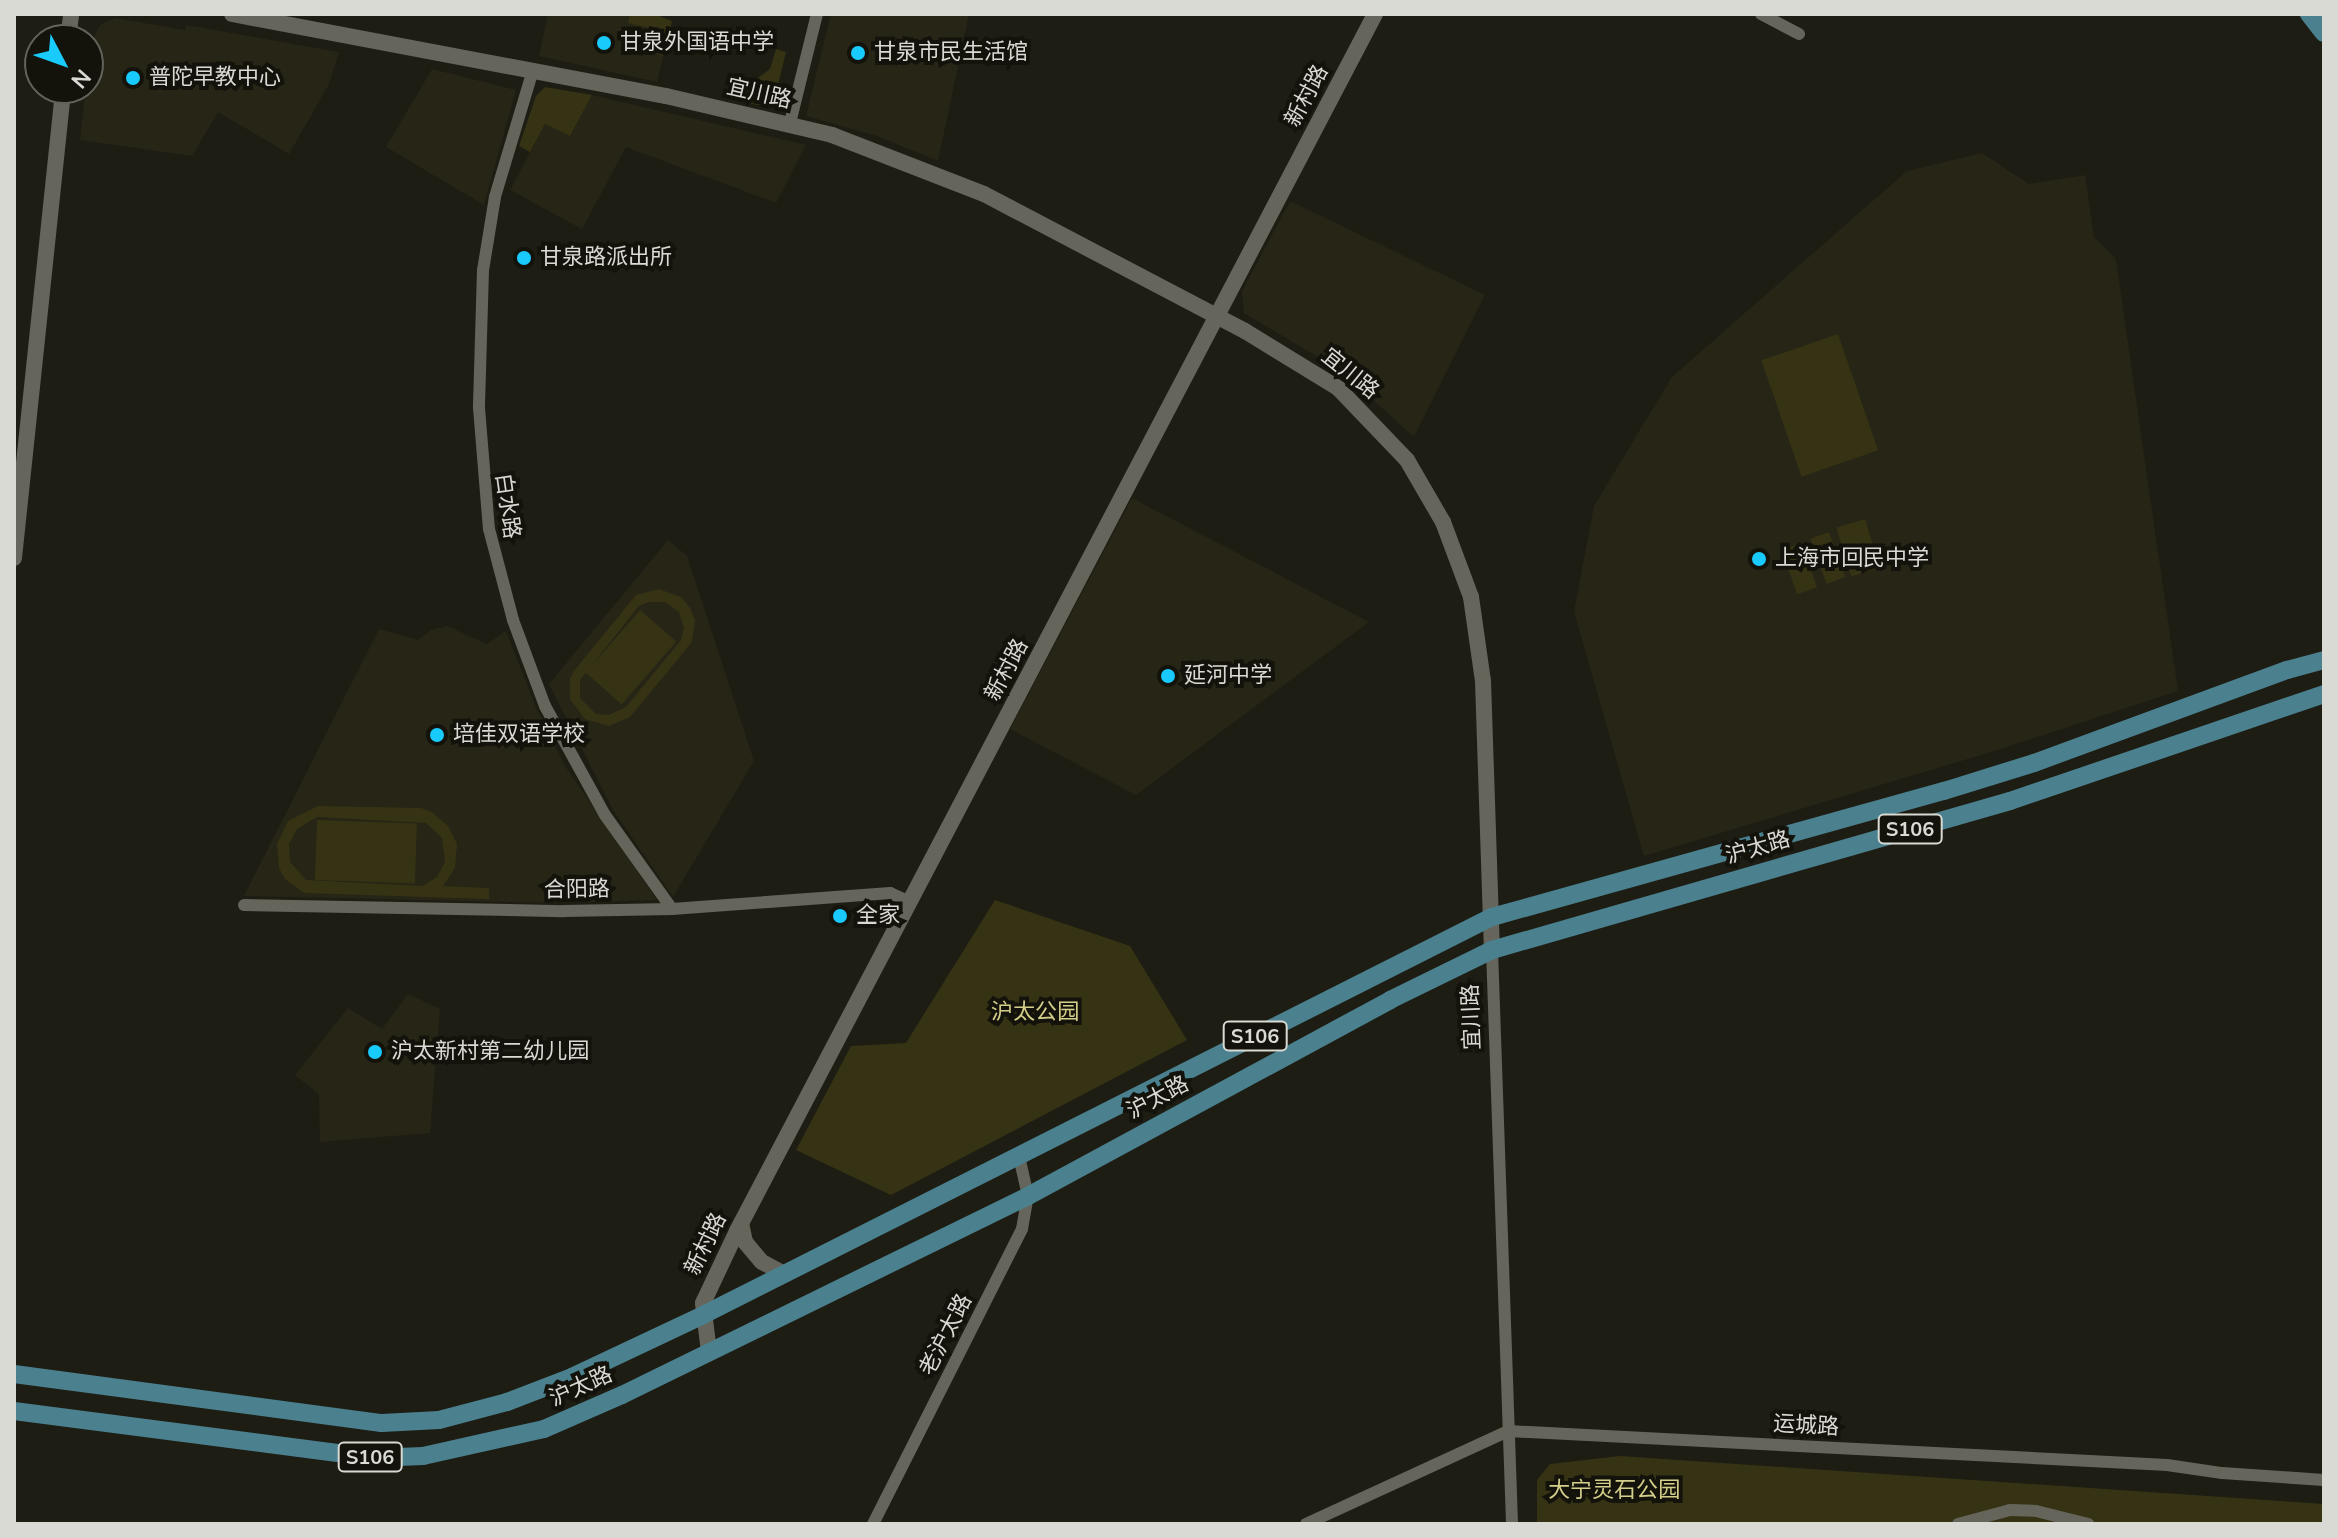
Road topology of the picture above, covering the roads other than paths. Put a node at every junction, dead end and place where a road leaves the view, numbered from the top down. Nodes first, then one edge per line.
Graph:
1 (232, 14) edge
2 (817, 14) edge
3 (1375, 14) edge
4 (1761, 14) edge
5 (2309, 14) edge
6 (2324, 33) edge
7 (1799, 34) dead end
8 (533, 70) junction
9 (61, 104) edge
10 (790, 123) junction
11 (1217, 317) junction
12 (14, 558) edge
13 (2324, 660) edge
14 (2324, 694) edge
15 (908, 901) junction
16 (244, 905) dead end
17 (672, 909) junction
18 (1492, 917) junction
19 (1492, 950) junction
20 (1019, 1156) junction
21 (1028, 1196) junction
22 (741, 1223) junction
23 (785, 1274) junction
24 (703, 1315) junction
25 (709, 1352) junction
26 (14, 1374) edge
27 (14, 1411) edge
28 (1508, 1431) junction
29 (2324, 1480) edge
30 (873, 1524) edge
31 (1306, 1524) edge
32 (1512, 1524) edge
33 (1958, 1524) edge
34 (2088, 1524) edge

1 - 8 street, 宜川路
2 - 10 street
3 - 11 street, 新村路
4 - 7 street
5 - 6 main road
8 - 10 street, 宜川路
8 - 17 street, 白水路
9 - 12 street
10 - 11 street, 宜川路
11 - 15 street, 新村路
11 - 18 street, 宜川路
13 - 18 main road, 沪太路 / S106
14 - 19 main road, 沪太路 / S106
15 - 17 street, 合阳路
15 - 22 street, 新村路
16 - 17 street, 合阳路
18 - 19 street, 宜川路
18 - 20 main road, 沪太路 / S106
19 - 21 main road, 沪太路 / S106
19 - 28 street, 宜川路
20 - 21 street, 老沪太路
20 - 23 main road, 沪太路 / S106
21 - 25 main road, 沪太路 / S106
21 - 30 street, 老沪太路
22 - 23 street
22 - 24 street, 新村路
23 - 24 main road, 沪太路 / S106
24 - 25 street, 新村路
24 - 26 main road, 沪太路 / S106
25 - 27 main road, 沪太路 / S106
28 - 29 street, 运城路
28 - 31 street, 运城路
28 - 32 street, 宜川路
33 - 34 street

